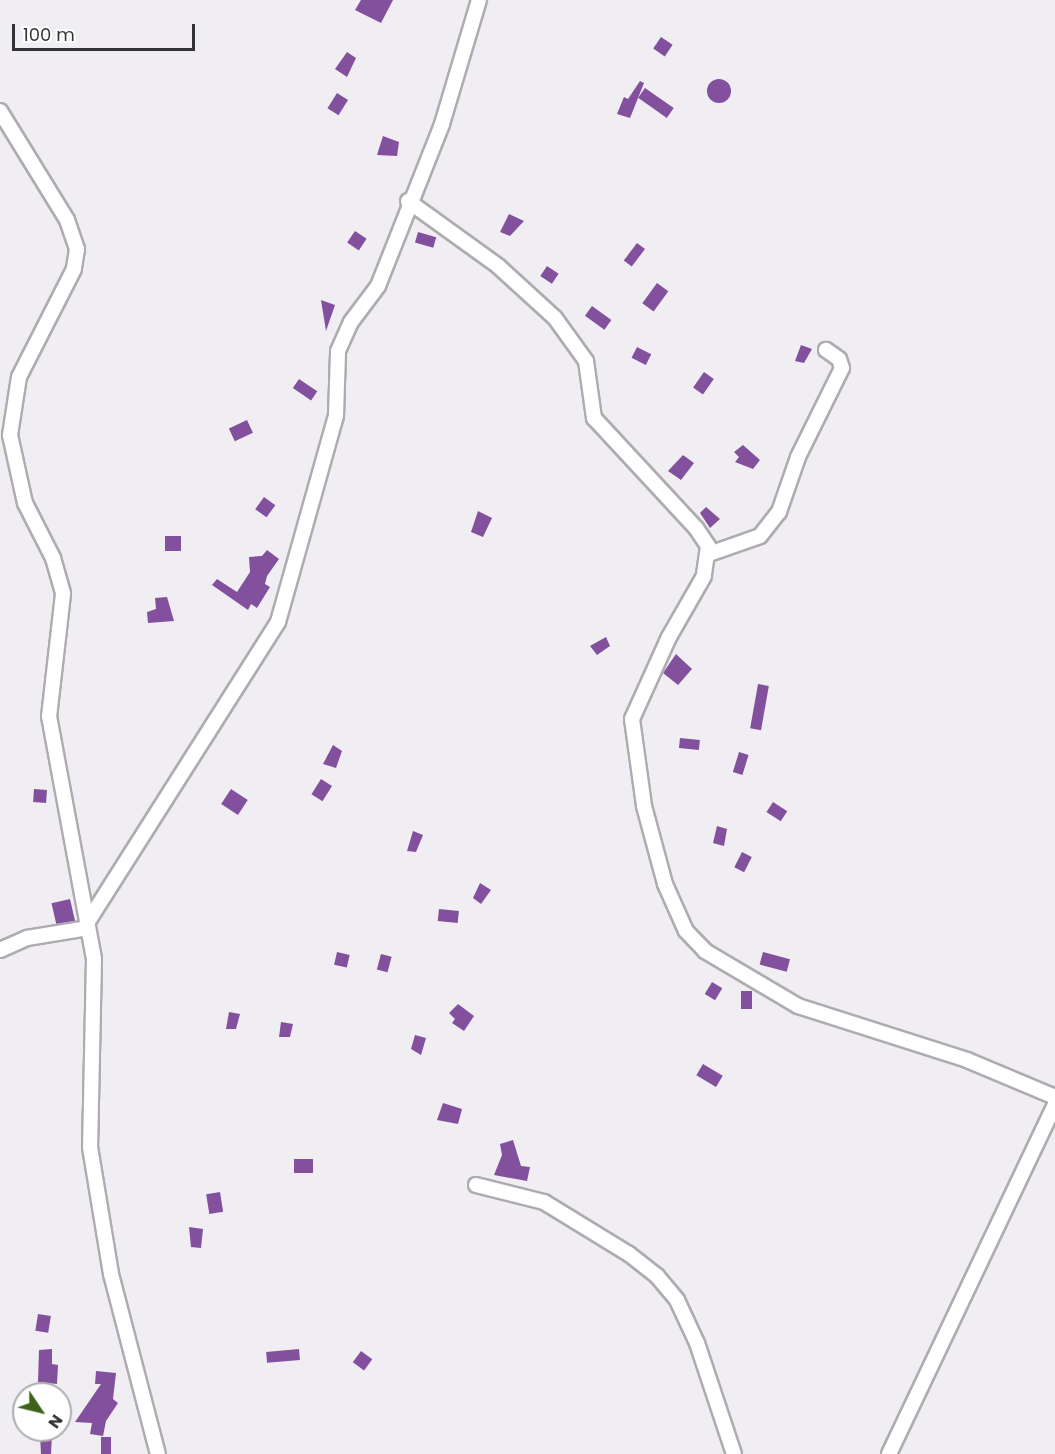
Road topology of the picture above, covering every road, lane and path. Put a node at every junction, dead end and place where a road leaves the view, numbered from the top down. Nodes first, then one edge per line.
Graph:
1 (478, 0) edge
2 (0, 111) edge
3 (408, 201) junction
4 (826, 350) dead end
5 (709, 554) junction
6 (88, 926) junction
7 (0, 950) edge
8 (1055, 1097) edge
9 (1055, 1104) edge
10 (476, 1185) dead end
11 (158, 1454) edge
12 (735, 1454) edge
13 (889, 1454) edge

1 - 3 street
2 - 6 street
3 - 5 street
3 - 6 street
4 - 5 street
5 - 8 street
6 - 7 street
6 - 11 street
9 - 13 street
10 - 12 street

